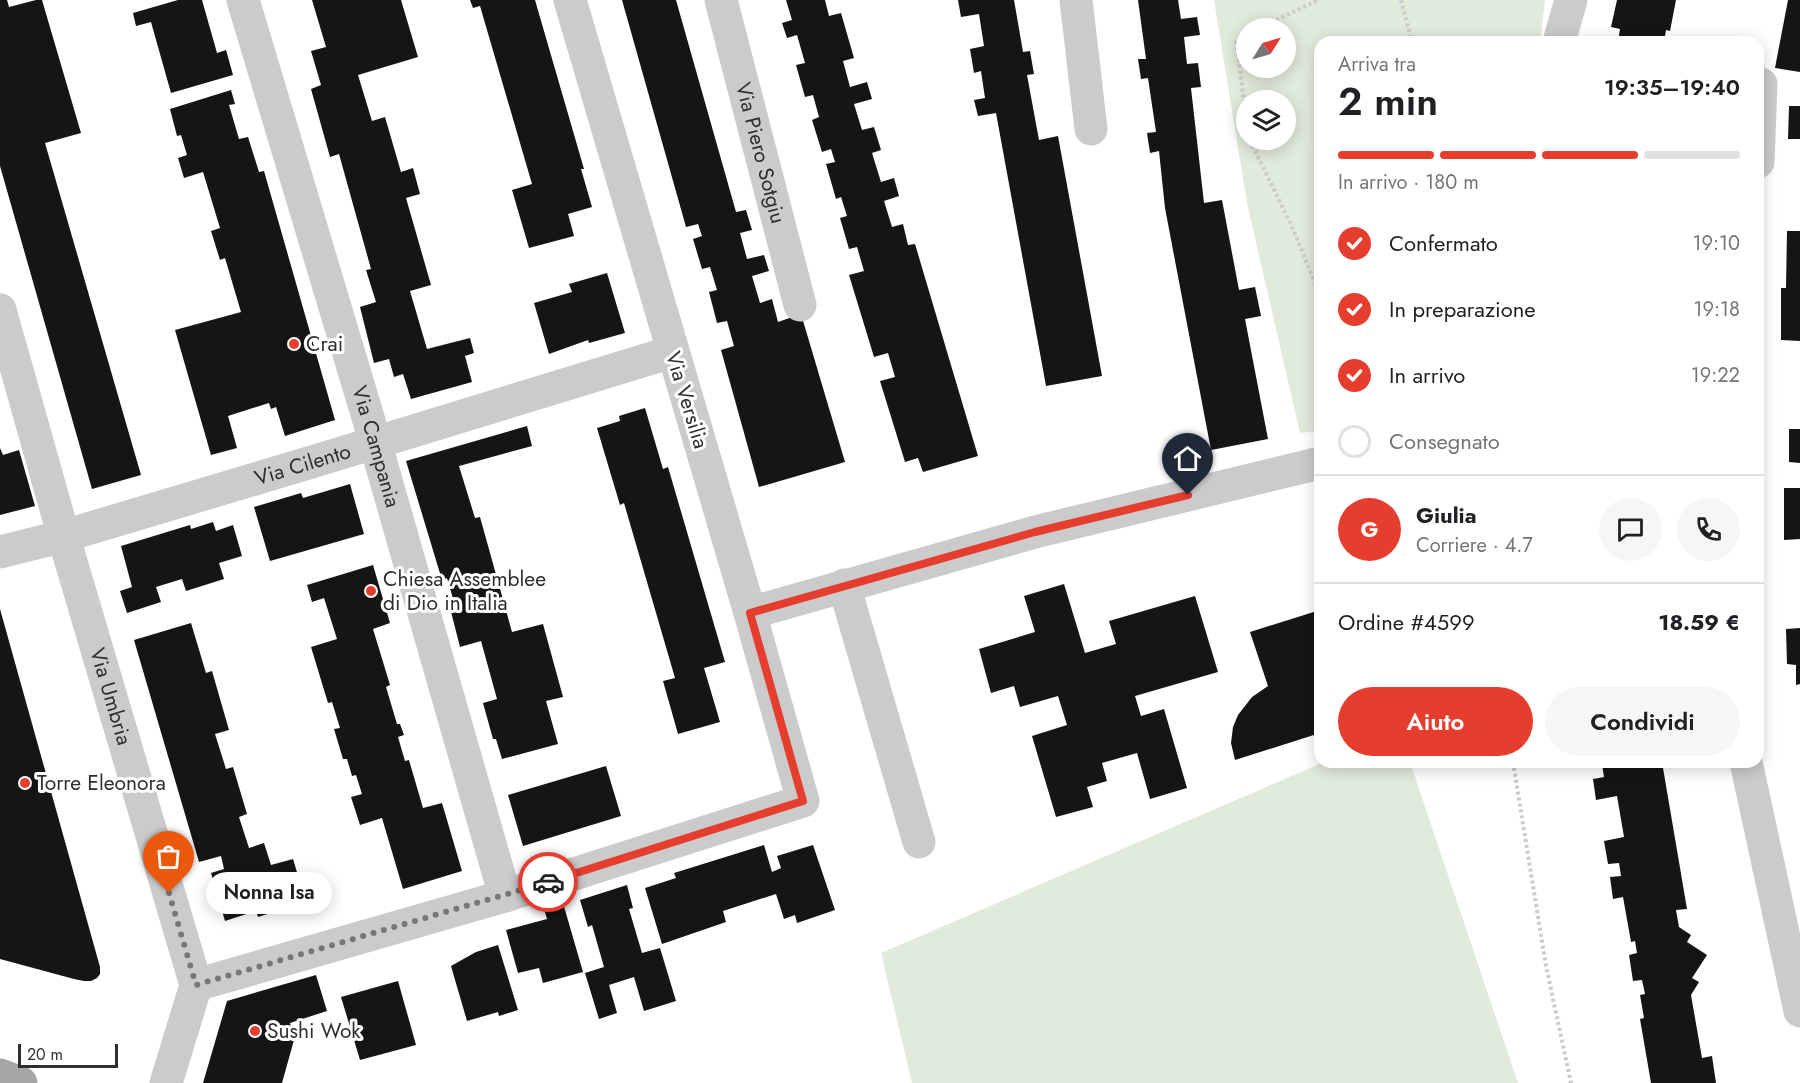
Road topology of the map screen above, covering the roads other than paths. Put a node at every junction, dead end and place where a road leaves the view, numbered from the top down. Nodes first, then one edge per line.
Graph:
1 (243, 0) edge
2 (570, 0) edge
3 (721, 0) edge
4 (1077, 0) edge
5 (1571, 0) edge
6 (1561, 36) edge
7 (1091, 129) dead end
8 (800, 305) dead end
9 (0, 310) edge
10 (672, 352) junction
11 (375, 443) junction
12 (1314, 464) edge
13 (63, 536) junction
14 (0, 552) edge
15 (844, 585) junction
16 (750, 613) junction
17 (1747, 768) edge
18 (919, 842) dead end
19 (505, 896) junction
20 (196, 985) junction
21 (1800, 1011) edge
22 (0, 1075) edge
23 (21, 1083) edge
24 (166, 1083) edge

1 - 11 street, Via Campania
2 - 10 street, Via Versilia
3 - 8 street, Via Piero Sotgiu
4 - 7 street
5 - 6 street
9 - 13 street, Via Umbria
10 - 11 street, Via Cilento
10 - 16 street, Via Versilia
11 - 13 street, Via Cilento
11 - 19 street, Via Campania
12 - 15 street
13 - 14 street, Via Cilento
13 - 20 street, Via Umbria
15 - 16 street
15 - 18 street
16 - 19 street, Via Versilia
17 - 21 street
19 - 20 street
20 - 24 street
22 - 23 main road

